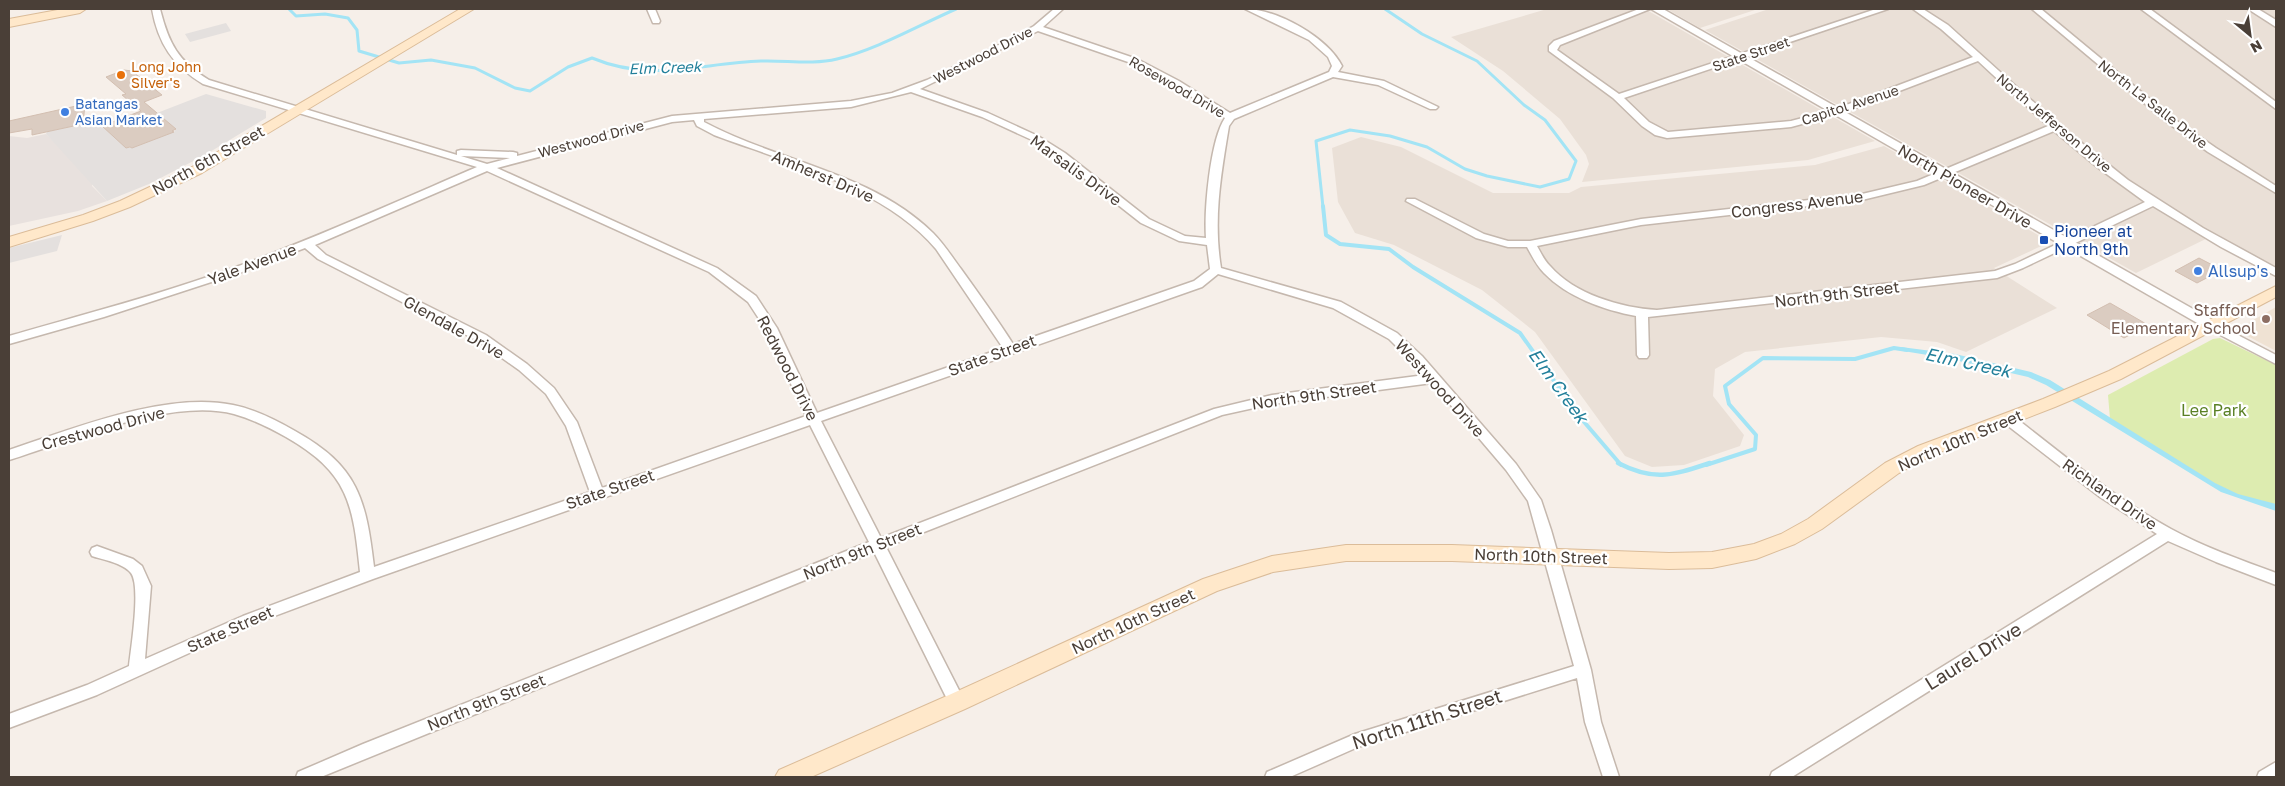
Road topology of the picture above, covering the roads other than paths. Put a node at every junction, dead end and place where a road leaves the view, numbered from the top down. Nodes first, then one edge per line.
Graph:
1 (80, 9) edge
2 (156, 9) edge
3 (468, 9) edge
4 (651, 9) edge
5 (1059, 9) edge
6 (1250, 9) edge
7 (1646, 9) edge
8 (1656, 9) edge
9 (1884, 9) edge
10 (1917, 9) edge
11 (2036, 9) edge
12 (2145, 9) edge
13 (2252, 9) edge
14 (9, 22) edge
15 (656, 22) dead end
16 (2276, 24) edge
17 (1037, 28) junction
18 (1740, 57) junction
19 (1979, 58) junction
20 (1332, 74) junction
21 (911, 89) junction
22 (1618, 98) junction
23 (2276, 106) edge
24 (1433, 108) dead end
25 (298, 109) junction
26 (1836, 112) junction
27 (698, 116) junction
28 (1230, 118) junction
29 (2055, 127) junction
30 (435, 151) junction
31 (536, 154) junction
32 (514, 159) junction
33 (468, 161) junction
34 (486, 167) junction
35 (1944, 174) junction
36 (505, 176) junction
37 (458, 180) junction
38 (518, 182) junction
39 (2276, 190) edge
40 (1411, 201) dead end
41 (2154, 202) junction
42 (9, 242) edge
43 (1210, 242) junction
44 (2065, 243) junction
45 (307, 244) junction
46 (1530, 244) junction
47 (1216, 270) junction
48 (2276, 273) edge
49 (2276, 291) edge
50 (1642, 314) junction
51 (2211, 325) junction
52 (9, 340) edge
53 (1010, 348) junction
54 (1643, 355) dead end
55 (2276, 360) edge
56 (1435, 378) junction
57 (814, 419) junction
58 (2008, 419) junction
59 (9, 455) edge
60 (597, 494) junction
61 (2168, 534) junction
62 (877, 545) junction
63 (97, 552) dead end
64 (1551, 557) junction
65 (368, 575) junction
66 (2276, 579) edge
67 (1584, 670) junction
68 (136, 671) junction
69 (958, 702) junction
70 (9, 724) edge
71 (2276, 769) edge
72 (304, 777) edge
73 (787, 777) edge
74 (1273, 777) edge
75 (1611, 777) edge
76 (1778, 777) edge
77 (2265, 777) edge

1 - 14 main road
2 - 25 street
3 - 25 main road, North 6th Street
4 - 15 street
5 - 17 street, Westwood Drive
6 - 20 street
7 - 22 street
8 - 18 street, North Pioneer Drive
9 - 18 street, State Street
10 - 19 street, North Jefferson Drive
11 - 39 street, North La Salle Drive
12 - 23 street
13 - 16 street
17 - 21 street, Westwood Drive
17 - 28 street, Rosewood Drive
18 - 22 street, State Street
18 - 26 street, North Pioneer Drive
19 - 26 street, Capitol Avenue
19 - 29 street, North Jefferson Drive
20 - 24 street
20 - 28 street
21 - 27 street, Westwood Drive
21 - 43 street, Marsalis Drive
22 - 26 street, Capitol Avenue
25 - 30 street
25 - 42 main road, North 6th Street
26 - 35 street, North Pioneer Drive
27 - 31 street, Westwood Drive
27 - 53 street, Amherst Drive
28 - 43 street
29 - 35 street, Congress Avenue
29 - 41 street, North Jefferson Drive
30 - 31 street
30 - 33 street
31 - 32 street, Westwood Drive
32 - 34 street, Westwood Drive
32 - 38 street
33 - 34 street
33 - 37 street
34 - 36 street, Redwood Drive
34 - 37 street, Yale Avenue
35 - 44 street, North Pioneer Drive
35 - 46 street, Congress Avenue
36 - 37 street
36 - 38 street, Redwood Drive
37 - 45 street, Yale Avenue
38 - 57 street, Redwood Drive
40 - 46 street, Congress Avenue
41 - 44 street, North 9th Street
41 - 48 street, North Jefferson Drive
43 - 47 street
44 - 50 street, North 9th Street
44 - 51 street, North Pioneer Drive
45 - 52 street, Yale Avenue
45 - 60 street, Glendale Drive
46 - 50 street, North 9th Street
47 - 53 street, State Street
47 - 56 street, Westwood Drive
49 - 51 main road, North 10th Street
50 - 54 street
51 - 55 street, North Pioneer Drive
51 - 58 main road, North 10th Street
53 - 57 street, State Street
56 - 62 street, North 9th Street
56 - 64 street, Westwood Drive
57 - 60 street, State Street
57 - 62 street, Redwood Drive
58 - 61 street, Richland Drive
58 - 64 main road, North 10th Street
59 - 65 street, Crestwood Drive
60 - 65 street, State Street
61 - 66 street, Richland Drive
61 - 76 street, Laurel Drive
62 - 69 street, Redwood Drive
62 - 72 street, North 9th Street
63 - 68 street
64 - 67 street, Westwood Drive
64 - 69 main road, North 10th Street
65 - 68 street, State Street
67 - 74 street, North 11th Street
67 - 75 street, Westwood Drive
68 - 70 street, State Street
69 - 73 main road, North 10th Street
71 - 77 street

